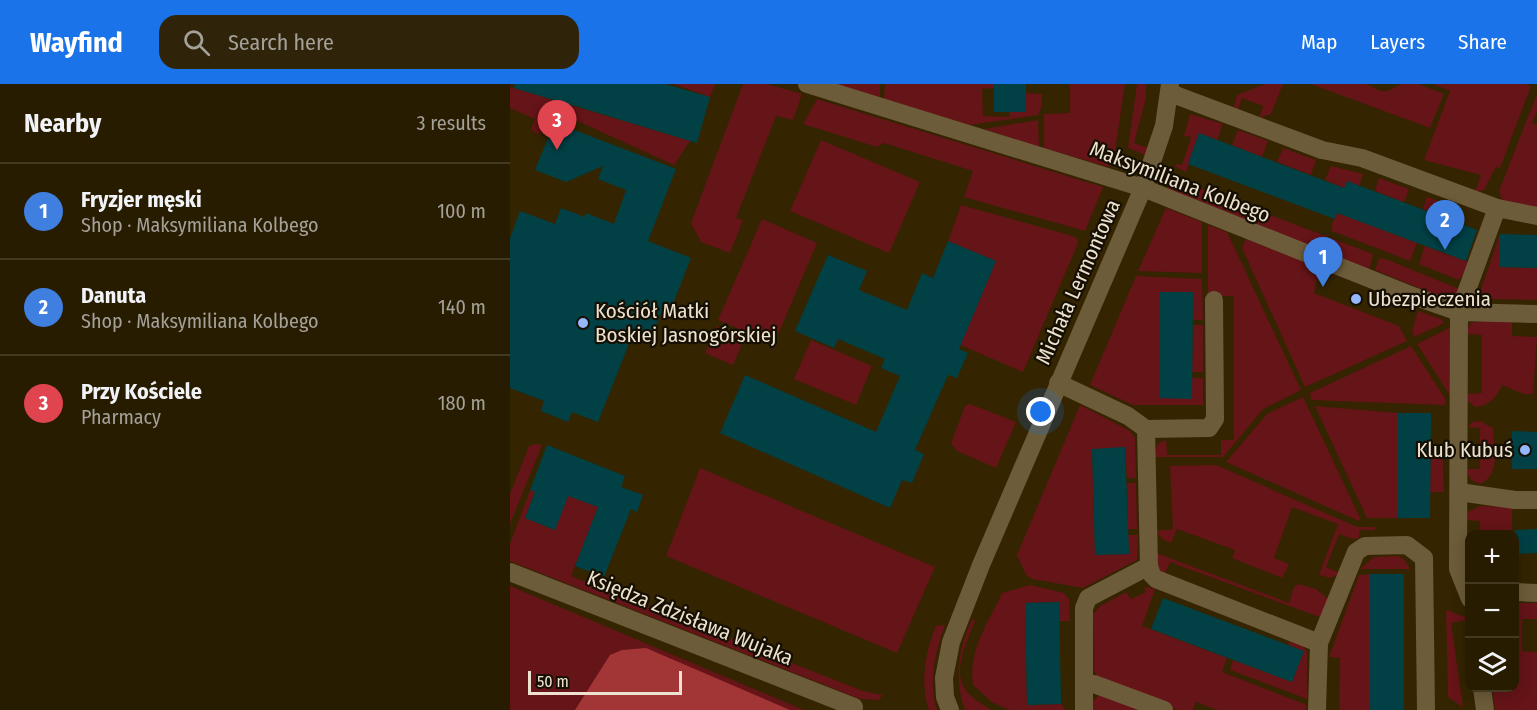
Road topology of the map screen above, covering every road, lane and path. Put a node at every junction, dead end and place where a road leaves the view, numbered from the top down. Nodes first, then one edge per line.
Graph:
1 (807, 84) edge
2 (1170, 89) edge
3 (1143, 188) junction
4 (1497, 208) junction
5 (1537, 216) edge
6 (1214, 300) dead end
7 (1459, 312) junction
8 (1537, 314) edge
9 (1058, 383) junction
10 (1146, 429) junction
11 (1459, 492) junction
12 (1537, 500) edge
13 (1149, 566) junction
14 (510, 572) edge
15 (1465, 585) edge
16 (1519, 592) edge
17 (1537, 593) edge
18 (1319, 643) junction
19 (1084, 684) junction
20 (1483, 692) edge
21 (947, 704) edge
22 (854, 707) dead end
23 (1084, 710) edge
24 (1164, 710) edge
25 (1317, 710) edge
26 (1426, 710) edge
27 (1485, 710) edge

1 - 3 street, Maksymiliana Kolbego
2 - 3 street, Michała Lermontowa
2 - 4 street
3 - 7 street, Maksymiliana Kolbego
3 - 9 street, Michała Lermontowa
4 - 5 street
4 - 7 street
6 - 10 street
7 - 8 street, Maksymiliana Kolbego
7 - 11 street
9 - 10 street
9 - 21 street, Michała Lermontowa
10 - 13 street
11 - 12 street
11 - 15 street
13 - 18 street
13 - 19 street
14 - 22 street, Księdza Zdzisława Wujaka
16 - 17 street
18 - 25 street
18 - 26 street
19 - 23 street
19 - 24 street
20 - 27 street

